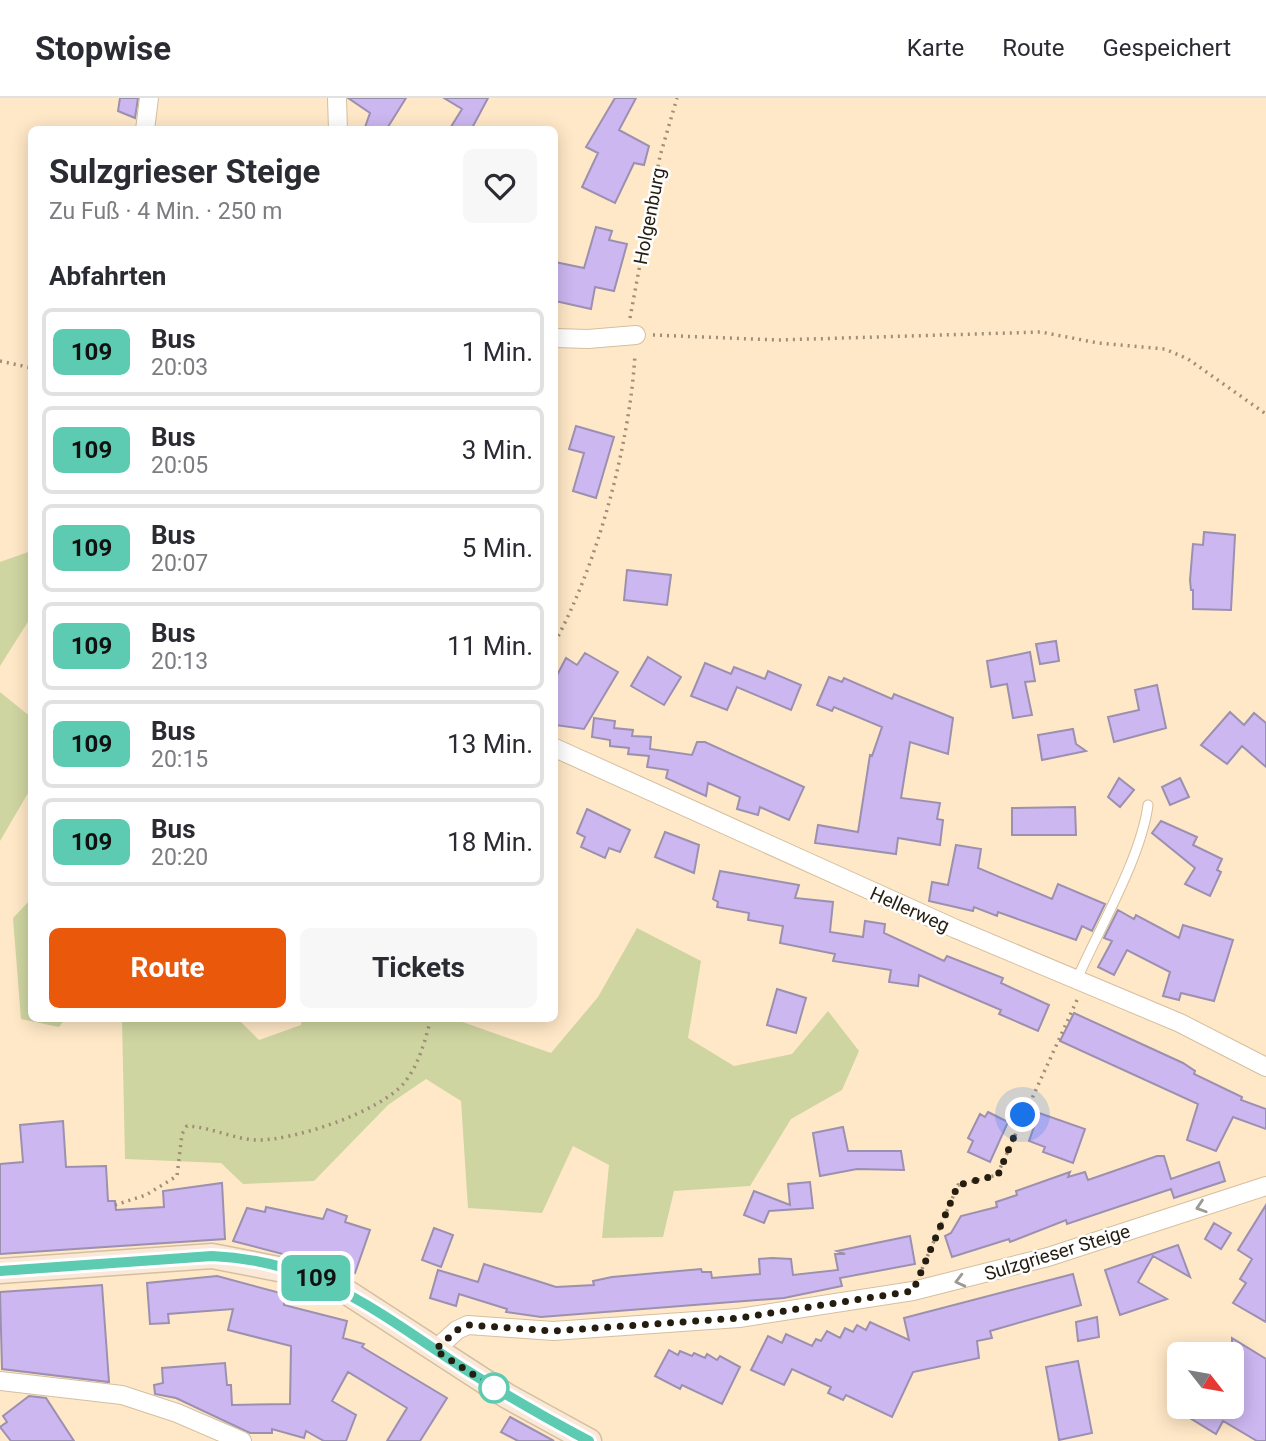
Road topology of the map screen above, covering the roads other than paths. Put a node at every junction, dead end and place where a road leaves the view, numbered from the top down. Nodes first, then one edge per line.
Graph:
1 (149, 98) edge
2 (337, 98) edge
3 (146, 126) edge
4 (338, 126) edge
5 (632, 335) road end
6 (558, 338) edge
7 (558, 749) edge
8 (1148, 805) dead end
9 (1081, 981) junction
10 (1266, 1067) edge
11 (1266, 1186) edge
12 (0, 1270) edge
13 (435, 1350) junction
14 (0, 1381) edge
15 (242, 1441) edge
16 (589, 1441) edge

1 - 3 street
2 - 4 street
5 - 6 street
7 - 9 street, Hellerweg
8 - 9 lane
9 - 10 street, Hellerweg
11 -> 13 street, Sulzgrieser Steige
12 - 13 main road
13 - 16 main road
14 - 15 street

